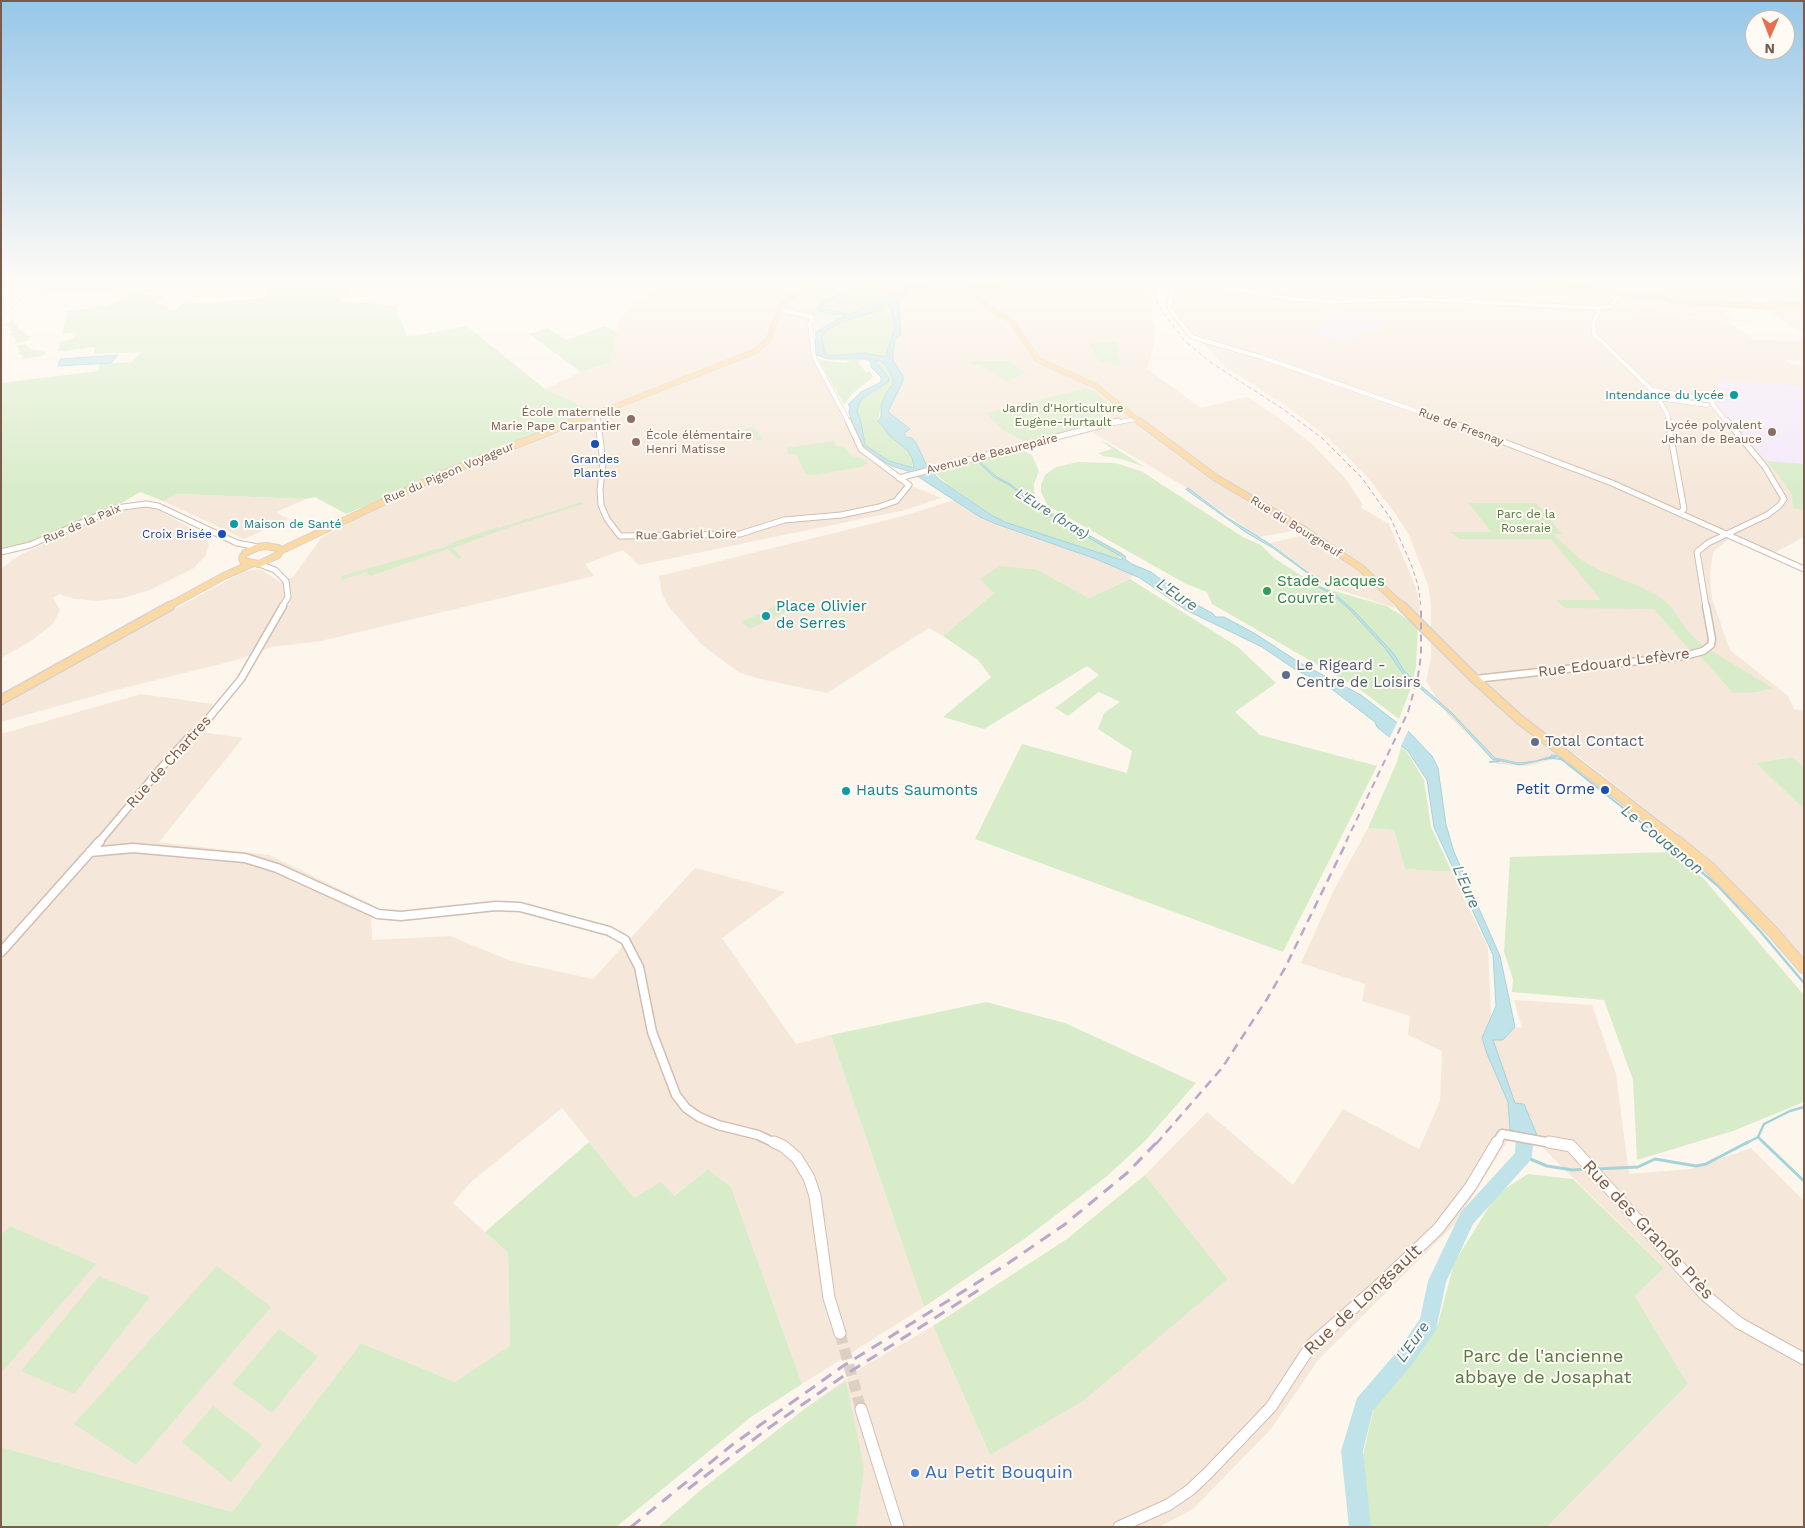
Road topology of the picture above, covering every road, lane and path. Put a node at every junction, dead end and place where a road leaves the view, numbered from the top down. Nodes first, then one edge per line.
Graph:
1 (758, 349) edge
2 (813, 349) edge
3 (1031, 349) edge
4 (1235, 349) edge
5 (1610, 349) edge
6 (1650, 389) junction
7 (1658, 398) junction
8 (1712, 403) junction
9 (597, 412) junction
10 (1136, 419) junction
11 (899, 478) junction
12 (1680, 513) junction
13 (1726, 534) junction
14 (304, 538) joint
15 (237, 543) junction
16 (258, 547) junction
17 (277, 548) junction
18 (1, 552) edge
19 (244, 557) junction
20 (273, 559) junction
21 (251, 564) junction
22 (259, 564) junction
23 (1804, 568) edge
24 (276, 570) junction
25 (224, 576) junction
26 (1475, 679) junction
27 (1, 700) edge
28 (90, 852) junction
29 (1, 952) edge
30 (1804, 968) edge
31 (1571, 1146) joint
32 (840, 1333) tunnel mouth
33 (1804, 1359) edge
34 (861, 1409) tunnel mouth
35 (898, 1527) edge
36 (1119, 1527) edge

1 - 9 main road
2 - 11 street
3 - 10 main road, Rue du Bourgneuf
4 - 12 street, Rue de Fresnay
5 - 6 street
6 - 7 street
6 - 8 street
7 - 8 street
7 - 12 street
8 - 13 street
9 - 11 street, Rue Gabriel Loire
9 - 14 main road, Rue du Pigeon Voyageur
10 - 11 street, Avenue de Beaurepaire
10 - 26 main road, Rue du Bourgneuf
12 - 13 street, Rue de Fresnay
13 - 23 street, Rue de Fresnay
13 - 26 street, Rue Edouard Lefèvre
14 - 17 main road, Rue du Pigeon Voyageur
15 - 16 street, Rue de la Paix
15 - 18 street, Rue de la Paix
15 - 19 street, Rue de la Paix
16 - 17 main road
16 - 19 main road
17 - 20 main road
19 - 21 main road
19 - 25 main road
20 - 22 main road
20 - 24 street, Rue de Chartres
21 - 22 main road
21 - 25 main road
22 - 24 street
24 - 28 street, Rue de Chartres
25 - 27 main road
26 - 30 main road, Rue du Bourgneuf
28 - 29 street, Rue de Chartres
28 - 32 street
31 - 33 street, Rue des Grands Près
31 - 36 street, Rue de Longsault
34 - 35 street

